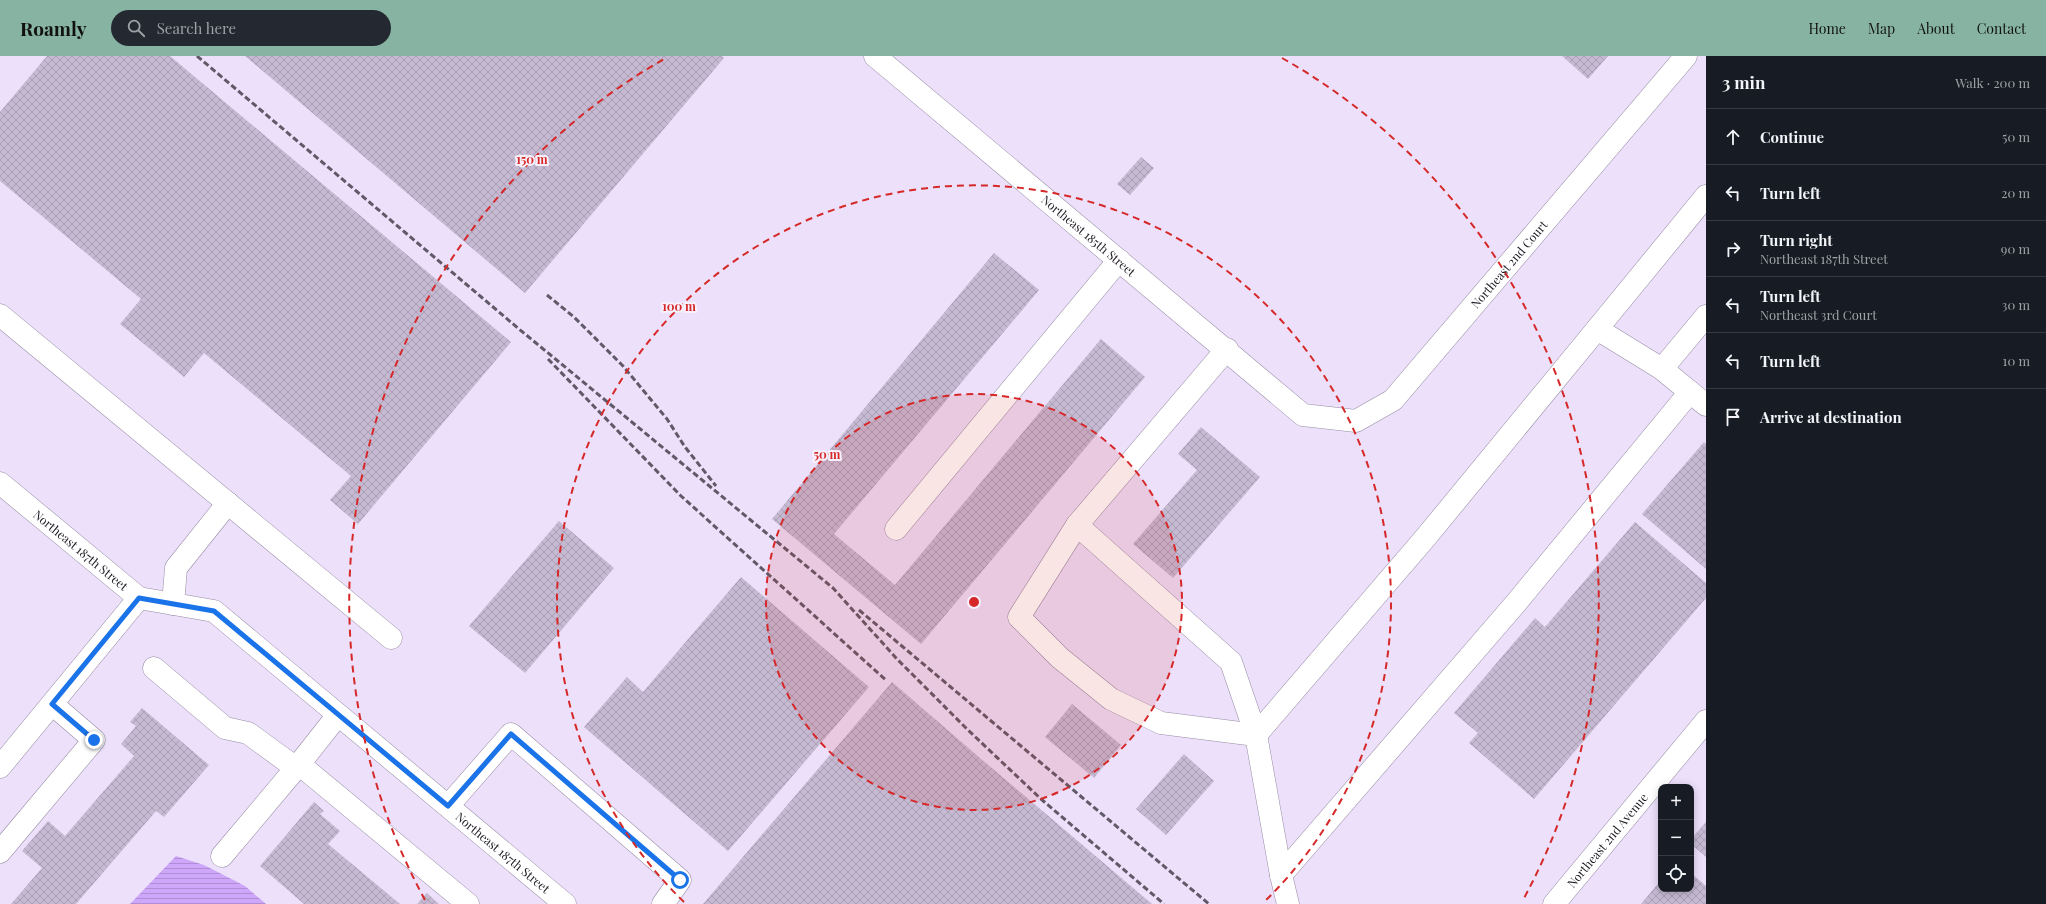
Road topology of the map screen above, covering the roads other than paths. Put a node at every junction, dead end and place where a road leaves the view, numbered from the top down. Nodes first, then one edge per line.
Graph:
1 (874, 56) edge
2 (1686, 56) edge
3 (1706, 196) edge
4 (1119, 260) junction
5 (0, 315) edge
6 (1706, 316) edge
7 (1596, 329) junction
8 (1227, 349) junction
9 (1662, 369) junction
10 (1698, 398) edge
11 (1303, 415) joint
12 (0, 483) edge
13 (228, 503) junction
14 (1077, 525) junction
15 (896, 529) dead end
16 (139, 598) junction
17 (173, 604) junction
18 (390, 638) dead end
19 (154, 668) dead end
20 (52, 704) junction
21 (338, 715) junction
22 (1706, 721) edge
23 (1256, 735) junction
24 (298, 766) junction
25 (0, 767) edge
26 (448, 806) junction
27 (0, 852) edge
28 (222, 856) dead end
29 (1281, 875) junction
30 (468, 904) edge
31 (565, 904) edge
32 (663, 904) edge
33 (1288, 904) edge
34 (1554, 904) edge

1 - 4 street, Northeast 185th Street
2 - 11 street, Northeast 2nd Court
3 - 7 street
4 - 8 street, Northeast 185th Street
4 - 15 street
5 - 13 street
6 - 9 street
7 - 9 street
7 - 23 street
8 - 11 street, Northeast 185th Street
8 - 14 street
9 - 10 street
10 - 29 street
12 - 16 street, Northeast 187th Street
13 - 17 street
13 - 18 street
14 - 23 street
14 - 23 street
16 - 17 street, Northeast 187th Street
16 - 20 street
17 - 21 street, Northeast 187th Street
19 - 24 street
20 - 25 street
20 - 27 street
21 - 24 street
21 - 26 street, Northeast 187th Street
22 - 34 street, Northeast 2nd Avenue
23 - 29 street
24 - 28 street
24 - 30 street
26 - 31 street, Northeast 187th Street
26 - 32 street
29 - 33 street

